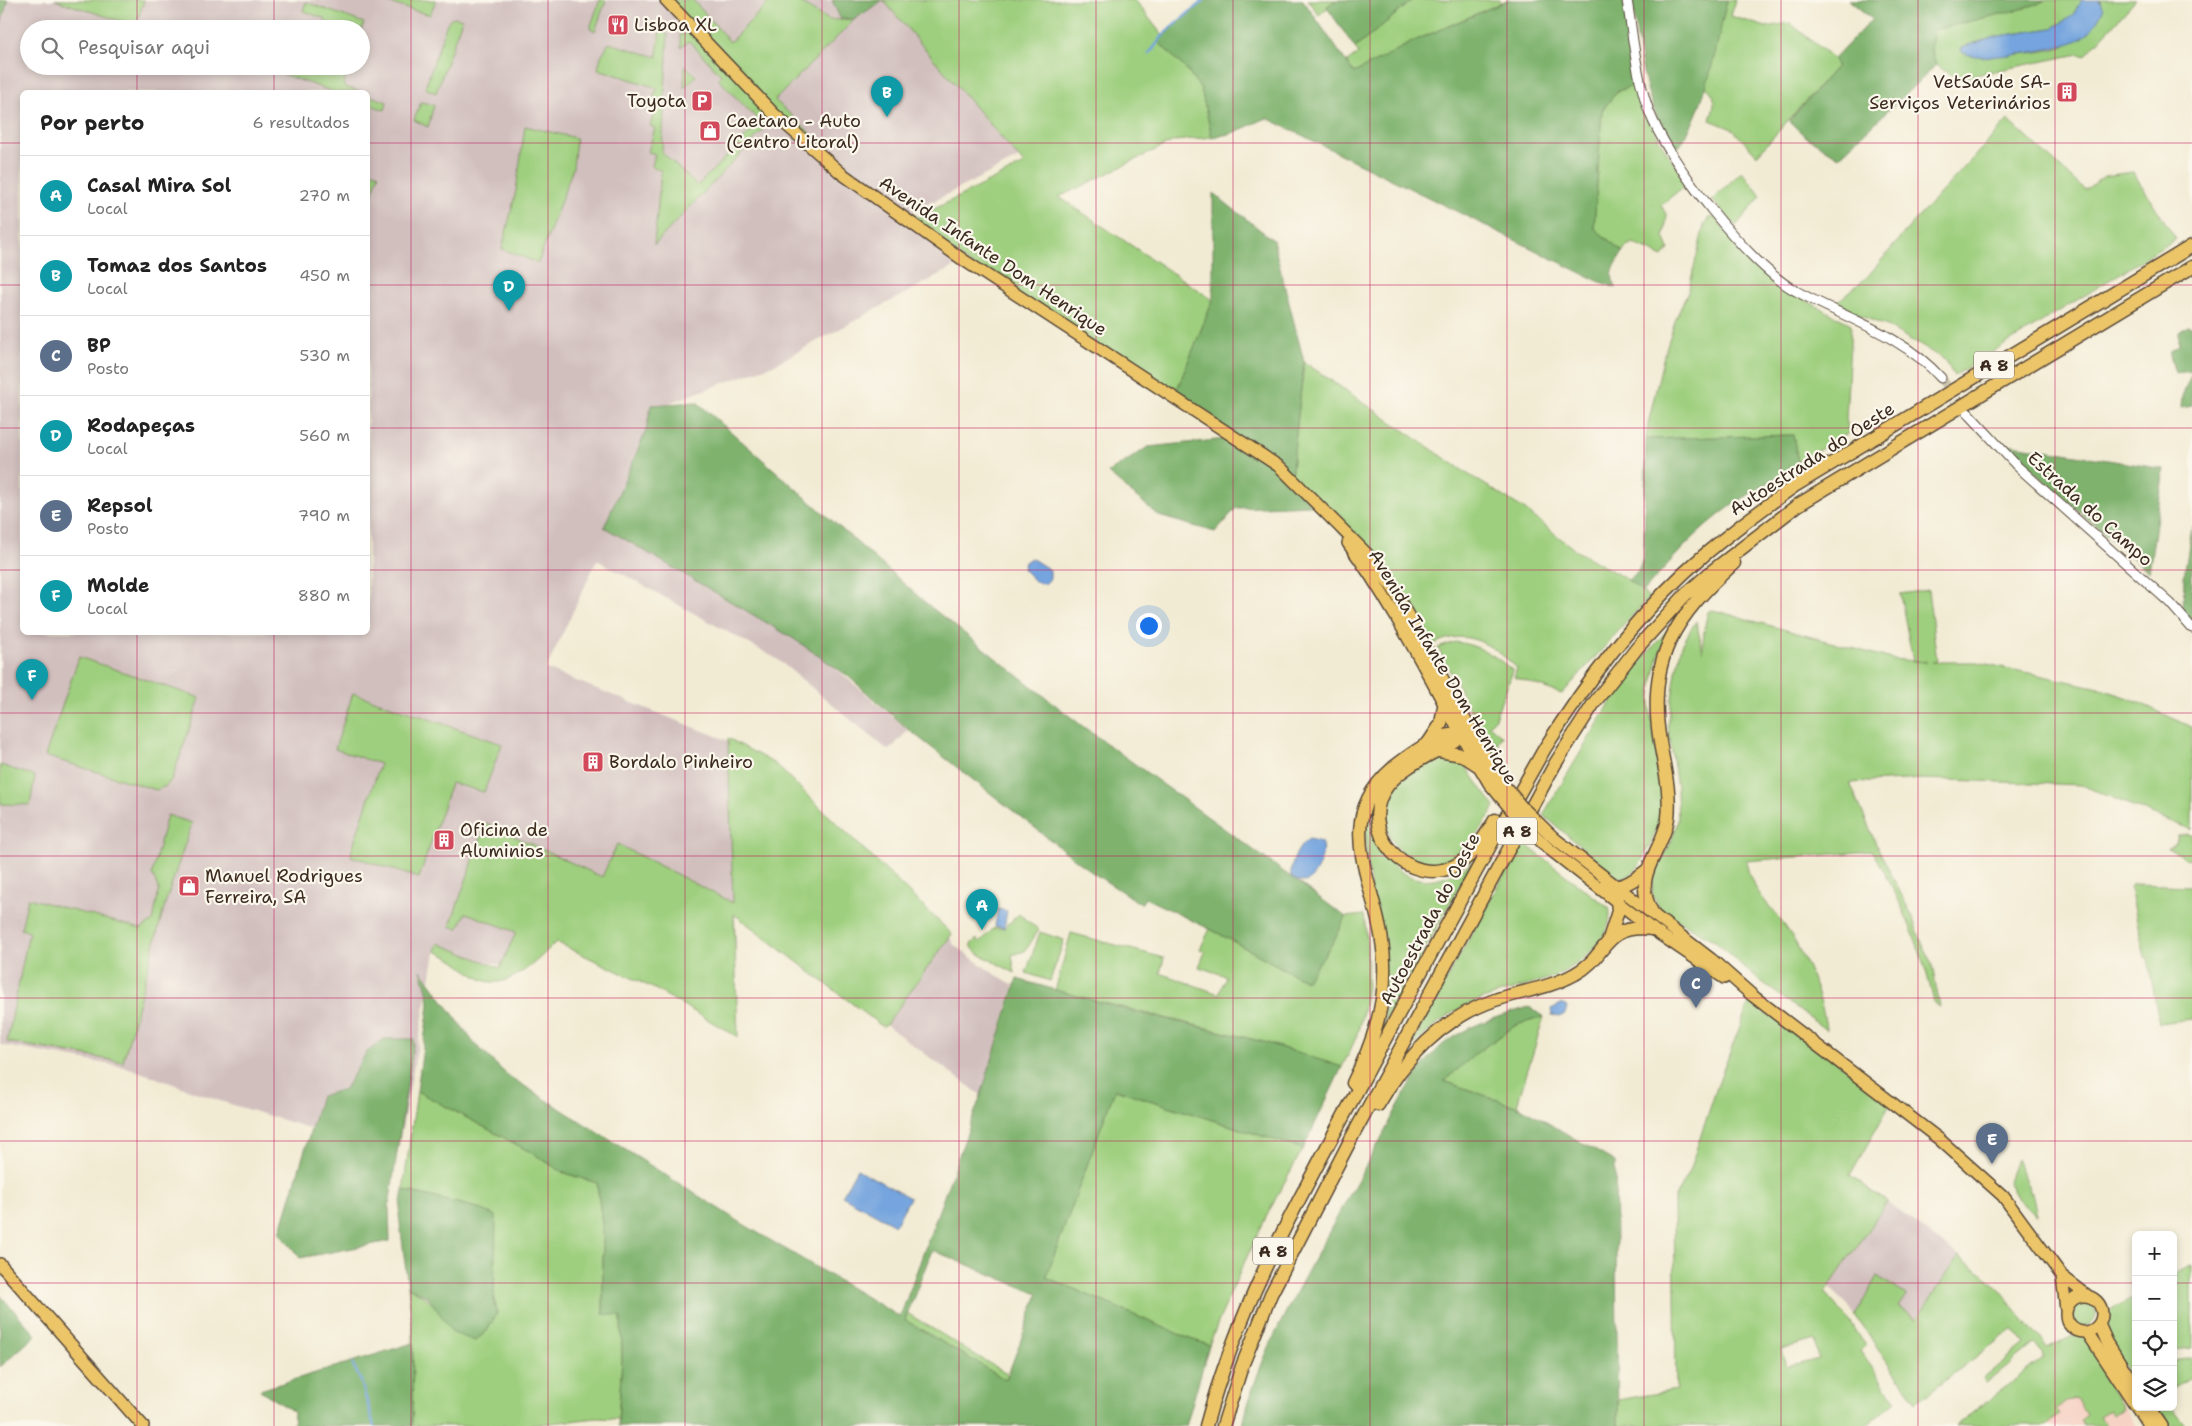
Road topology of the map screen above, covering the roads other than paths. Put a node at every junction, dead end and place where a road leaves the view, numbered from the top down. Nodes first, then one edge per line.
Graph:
1 (666, 0) edge
2 (1627, 0) edge
3 (2192, 246) edge
4 (2192, 267) edge
5 (1941, 378) tunnel mouth
6 (1968, 413) tunnel mouth
7 (1768, 526) junction
8 (2192, 628) edge
9 (1422, 651) junction
10 (1444, 706) junction
11 (1465, 731) junction
12 (1434, 746) junction
13 (1545, 748) junction
14 (1479, 766) junction
15 (1492, 779) junction
16 (1551, 843) junction
17 (1646, 871) junction
18 (1600, 887) junction
19 (1616, 888) junction
20 (1618, 902) junction
21 (1653, 914) junction
22 (1652, 929) junction
23 (1609, 940) junction
24 (1753, 996) junction
25 (1325, 1147) junction
26 (1329, 1183) junction
27 (0, 1264) edge
28 (2062, 1276) junction
29 (2088, 1296) junction
30 (2066, 1310) junction
31 (2099, 1324) junction
32 (2087, 1332) junction
33 (2132, 1382) edge
34 (2132, 1400) edge
35 (2139, 1411) edge
36 (2151, 1411) edge
37 (143, 1426) edge
38 (1206, 1426) edge
39 (1223, 1426) edge
40 (2149, 1426) edge
41 (2161, 1426) edge

1 - 9 main road, Avenida Infante Dom Henrique
2 - 5 street
3 - 13 highway, Autoestrada do Oeste / A 8
4 - 7 highway, Autoestrada do Oeste / A 8
6 - 8 street, Estrada do Campo
7 - 17 highway
7 - 26 highway, Autoestrada do Oeste / A 8
9 - 10 main road, Avenida Infante Dom Henrique
9 - 11 main road, Avenida Infante Dom Henrique
10 - 11 main road, Avenida Infante Dom Henrique
10 - 12 highway
11 - 12 highway
11 - 14 main road, Avenida Infante Dom Henrique
11 - 15 main road, Avenida Infante Dom Henrique
12 - 13 highway
12 - 14 highway
12 - 25 highway
13 - 25 highway, Autoestrada do Oeste / A 8
14 - 15 main road, Avenida Infante Dom Henrique
15 - 16 main road, Avenida Infante Dom Henrique, bridge
16 - 18 main road, Avenida Infante Dom Henrique
16 - 19 main road, Avenida Infante Dom Henrique
17 - 19 highway
17 - 21 highway
18 - 19 highway
18 - 20 main road, Avenida Infante Dom Henrique
19 - 20 highway
19 - 21 main road, Avenida Infante Dom Henrique
20 - 22 main road, Avenida Infante Dom Henrique
20 - 23 highway
21 - 24 main road, Avenida Infante Dom Henrique
22 - 23 highway
22 - 24 main road, Avenida Infante Dom Henrique
23 - 26 highway
24 - 28 main road, Avenida Infante Dom Henrique
25 - 38 highway, Autoestrada do Oeste / A 8
26 - 39 highway, Autoestrada do Oeste / A 8
27 - 37 main road
28 - 29 main road, Avenida Infante Dom Henrique
28 - 30 main road, Avenida Infante Dom Henrique
29 - 30 main road
29 - 31 main road
30 - 32 main road
31 - 32 main road
31 - 33 main road
32 - 34 main road
35 - 40 main road
36 - 41 main road

